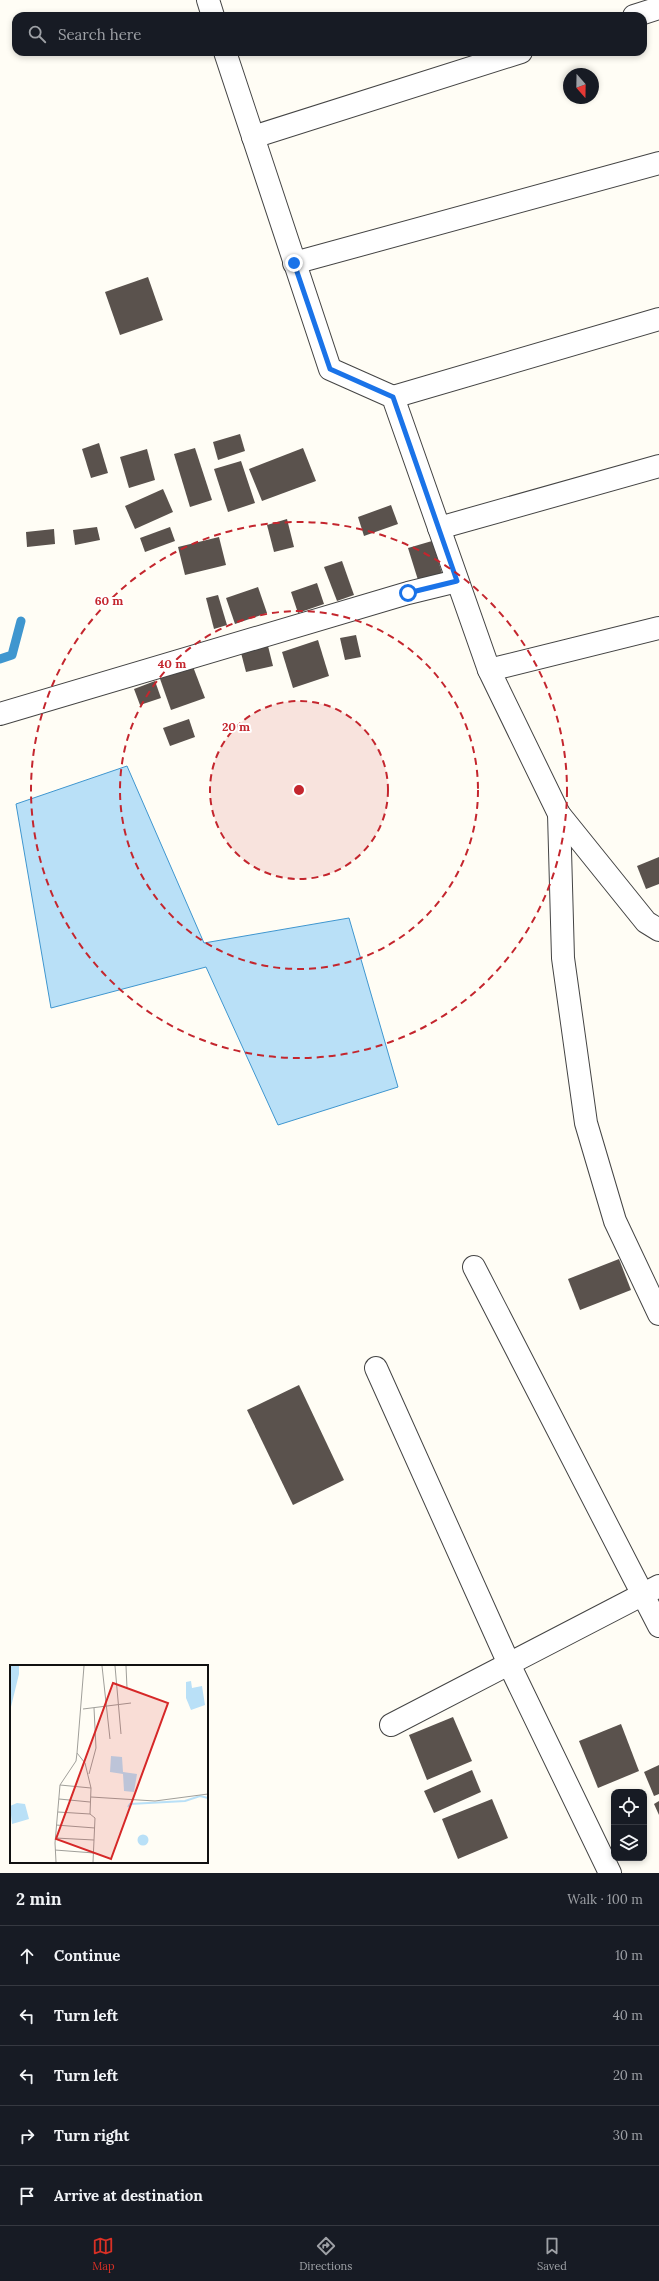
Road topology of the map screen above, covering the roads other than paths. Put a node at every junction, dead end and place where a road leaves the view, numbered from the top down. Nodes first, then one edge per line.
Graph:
1 (208, 0) edge
2 (659, 8) edge
3 (212, 12) edge
4 (646, 12) edge
5 (226, 56) edge
6 (508, 56) edge
7 (253, 137) junction
8 (659, 163) edge
9 (294, 263) junction
10 (659, 319) edge
11 (393, 397) junction
12 (659, 466) edge
13 (439, 528) junction
14 (457, 581) junction
15 (659, 628) edge
16 (489, 670) junction
17 (0, 714) edge
18 (559, 814) junction
19 (659, 930) edge
20 (474, 1267) dead end
21 (659, 1314) edge
22 (376, 1368) dead end
23 (651, 1590) edge
24 (659, 1626) edge
25 (509, 1664) junction
26 (391, 1725) dead end
27 (610, 1873) edge

1 - 3 street
2 - 4 street
5 - 7 street
6 - 7 street
7 - 9 street
8 - 9 street
9 - 11 street
10 - 11 street
11 - 13 street
12 - 13 street
13 - 14 street
14 - 16 street
14 - 17 street
15 - 16 street
16 - 18 street
18 - 19 street
18 - 21 street
20 - 23 street
22 - 25 street
23 - 24 street
23 - 25 street
25 - 26 street
25 - 27 street

